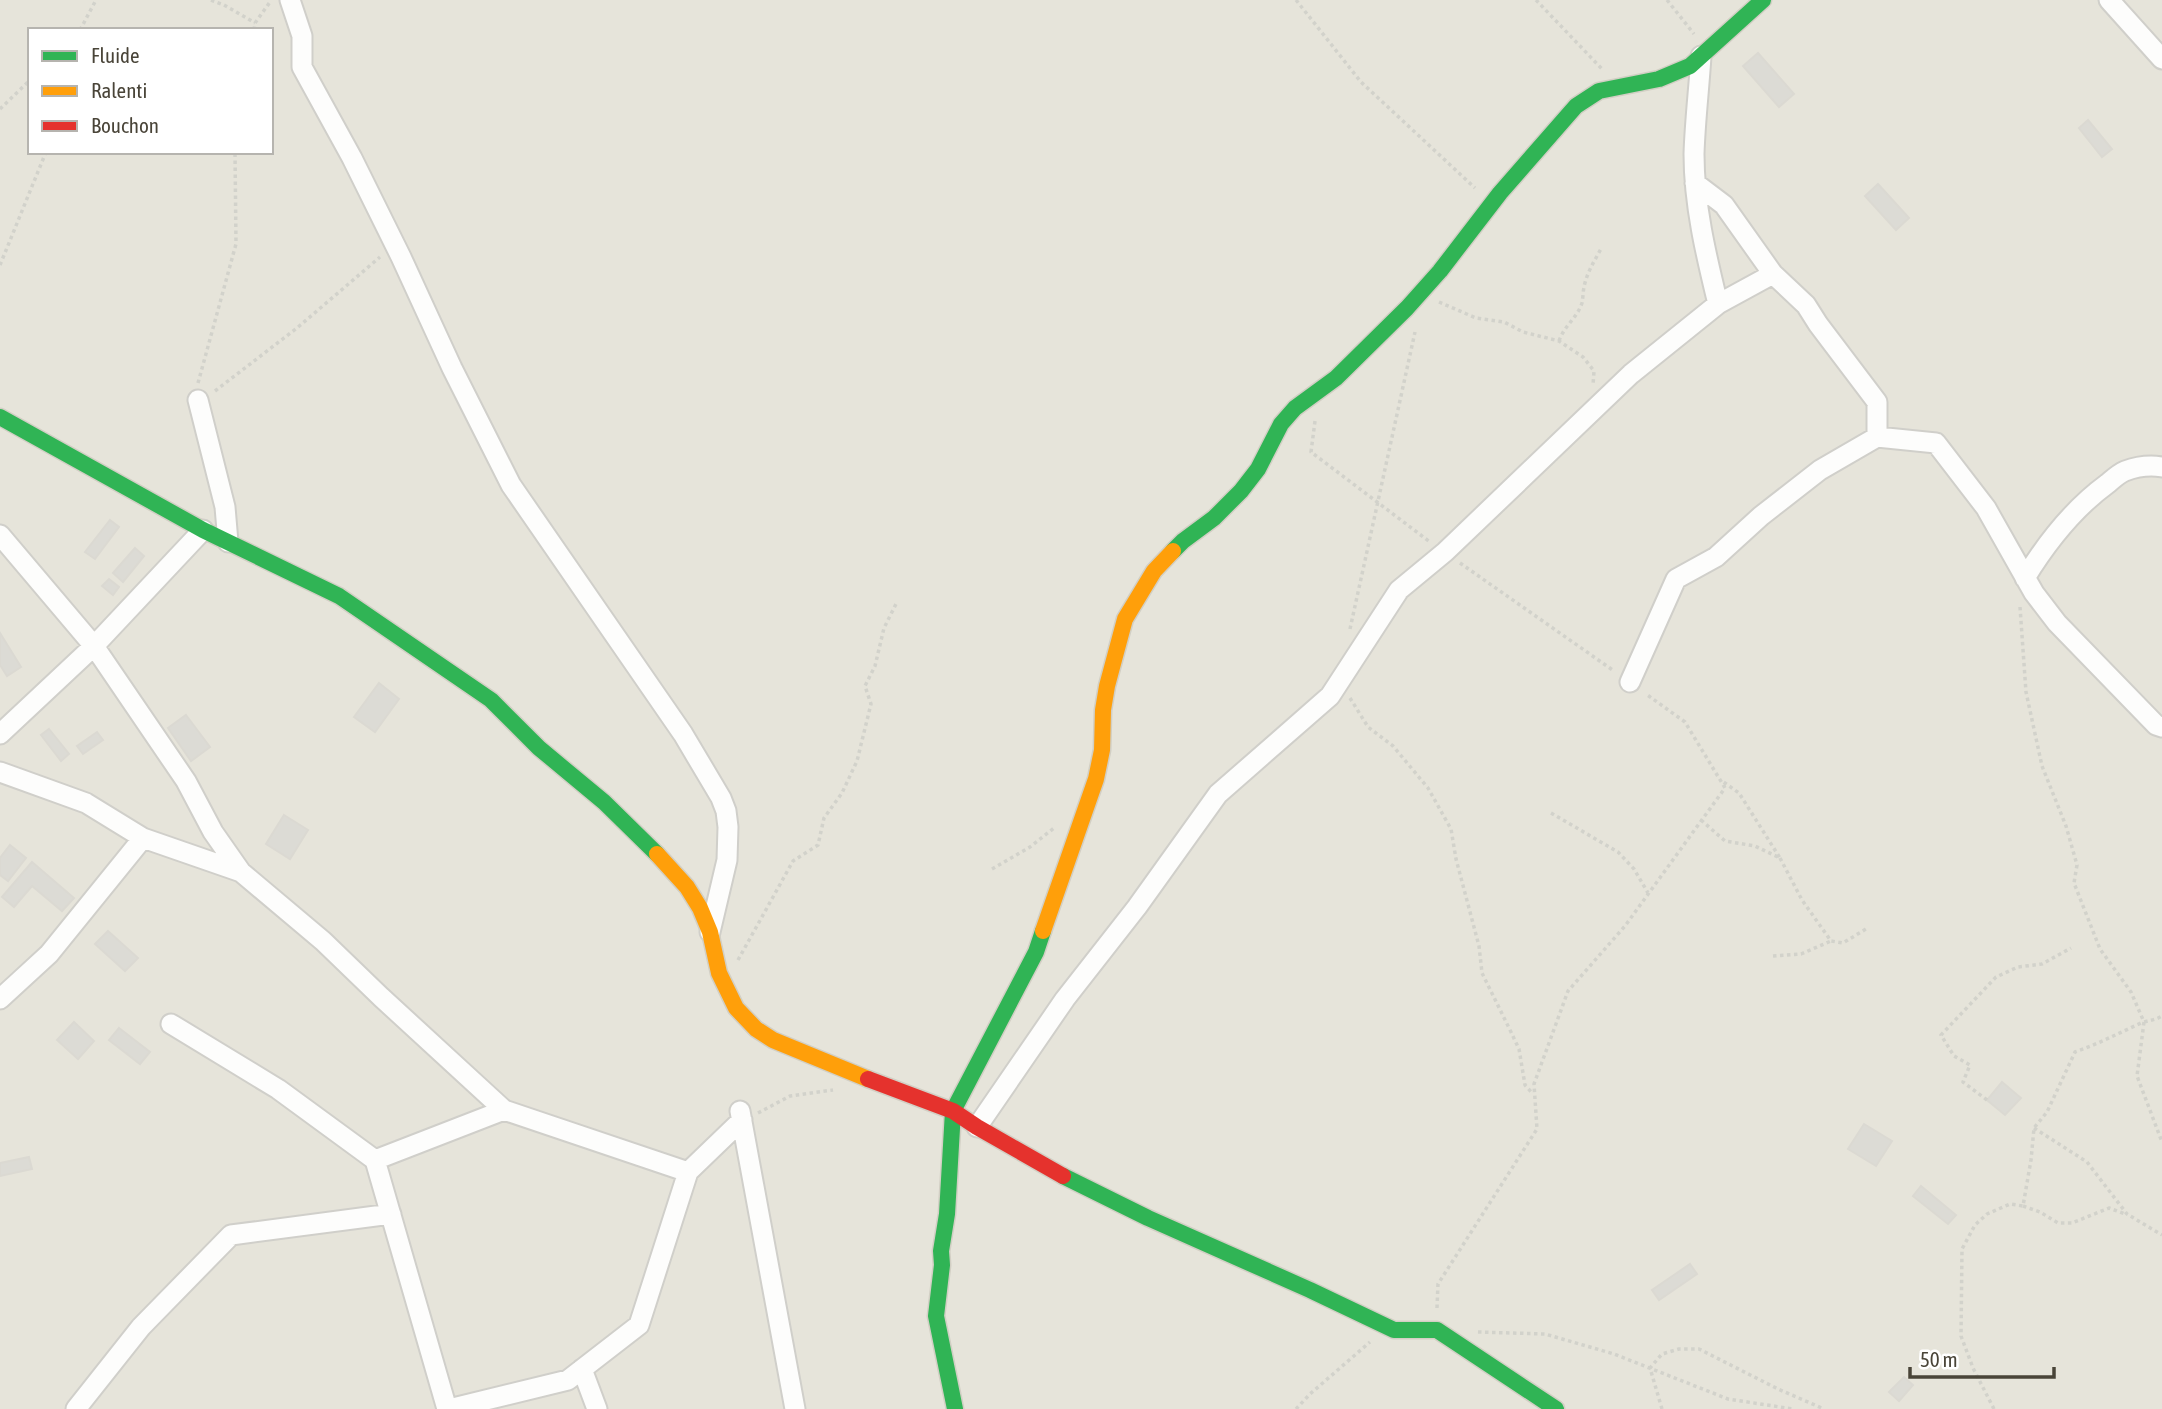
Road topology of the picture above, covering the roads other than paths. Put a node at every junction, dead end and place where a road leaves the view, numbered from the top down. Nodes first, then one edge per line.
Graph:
1 (290, 0) edge
2 (1763, 0) edge
3 (2109, 0) edge
4 (1701, 56) junction
5 (2162, 59) edge
6 (1695, 183) junction
7 (1773, 274) junction
8 (1718, 304) junction
9 (198, 400) road end
10 (0, 417) edge
11 (1877, 437) junction
12 (2162, 467) edge
13 (203, 530) junction
14 (0, 535) edge
15 (228, 542) junction
16 (2025, 578) junction
17 (94, 646) junction
18 (1629, 682) road end
19 (2162, 727) edge
20 (0, 734) edge
21 (0, 772) edge
22 (143, 838) junction
23 (241, 872) junction
24 (710, 932) junction
25 (0, 999) edge
26 (171, 1024) dead end
27 (505, 1110) junction
28 (953, 1111) junction
29 (977, 1127) junction
30 (375, 1160) junction
31 (688, 1172) junction
32 (391, 1214) junction
33 (582, 1369) junction
34 (76, 1409) edge
35 (448, 1409) edge
36 (597, 1409) edge
37 (795, 1409) edge
38 (955, 1409) edge
39 (1556, 1409) edge

1 - 24 street
2 - 4 street
3 - 5 street
4 - 6 street
4 - 28 street
6 - 7 street
6 - 8 street
7 - 8 street
7 - 11 street
8 - 29 street
9 - 15 street
10 - 13 street
11 - 16 street
11 - 18 street
12 - 16 street
13 - 15 street
13 - 17 street
14 - 17 street
15 - 24 street
16 - 19 street
17 - 20 street
17 - 23 street
21 - 22 street
22 - 23 street
22 - 25 street
23 - 27 street
24 - 28 street
26 - 30 street
27 - 30 street
27 - 31 street
28 - 29 street
28 - 38 street
29 - 39 street
30 - 32 street
31 - 33 street
31 - 37 street
32 - 34 street
32 - 35 street
33 - 35 street
33 - 36 street

